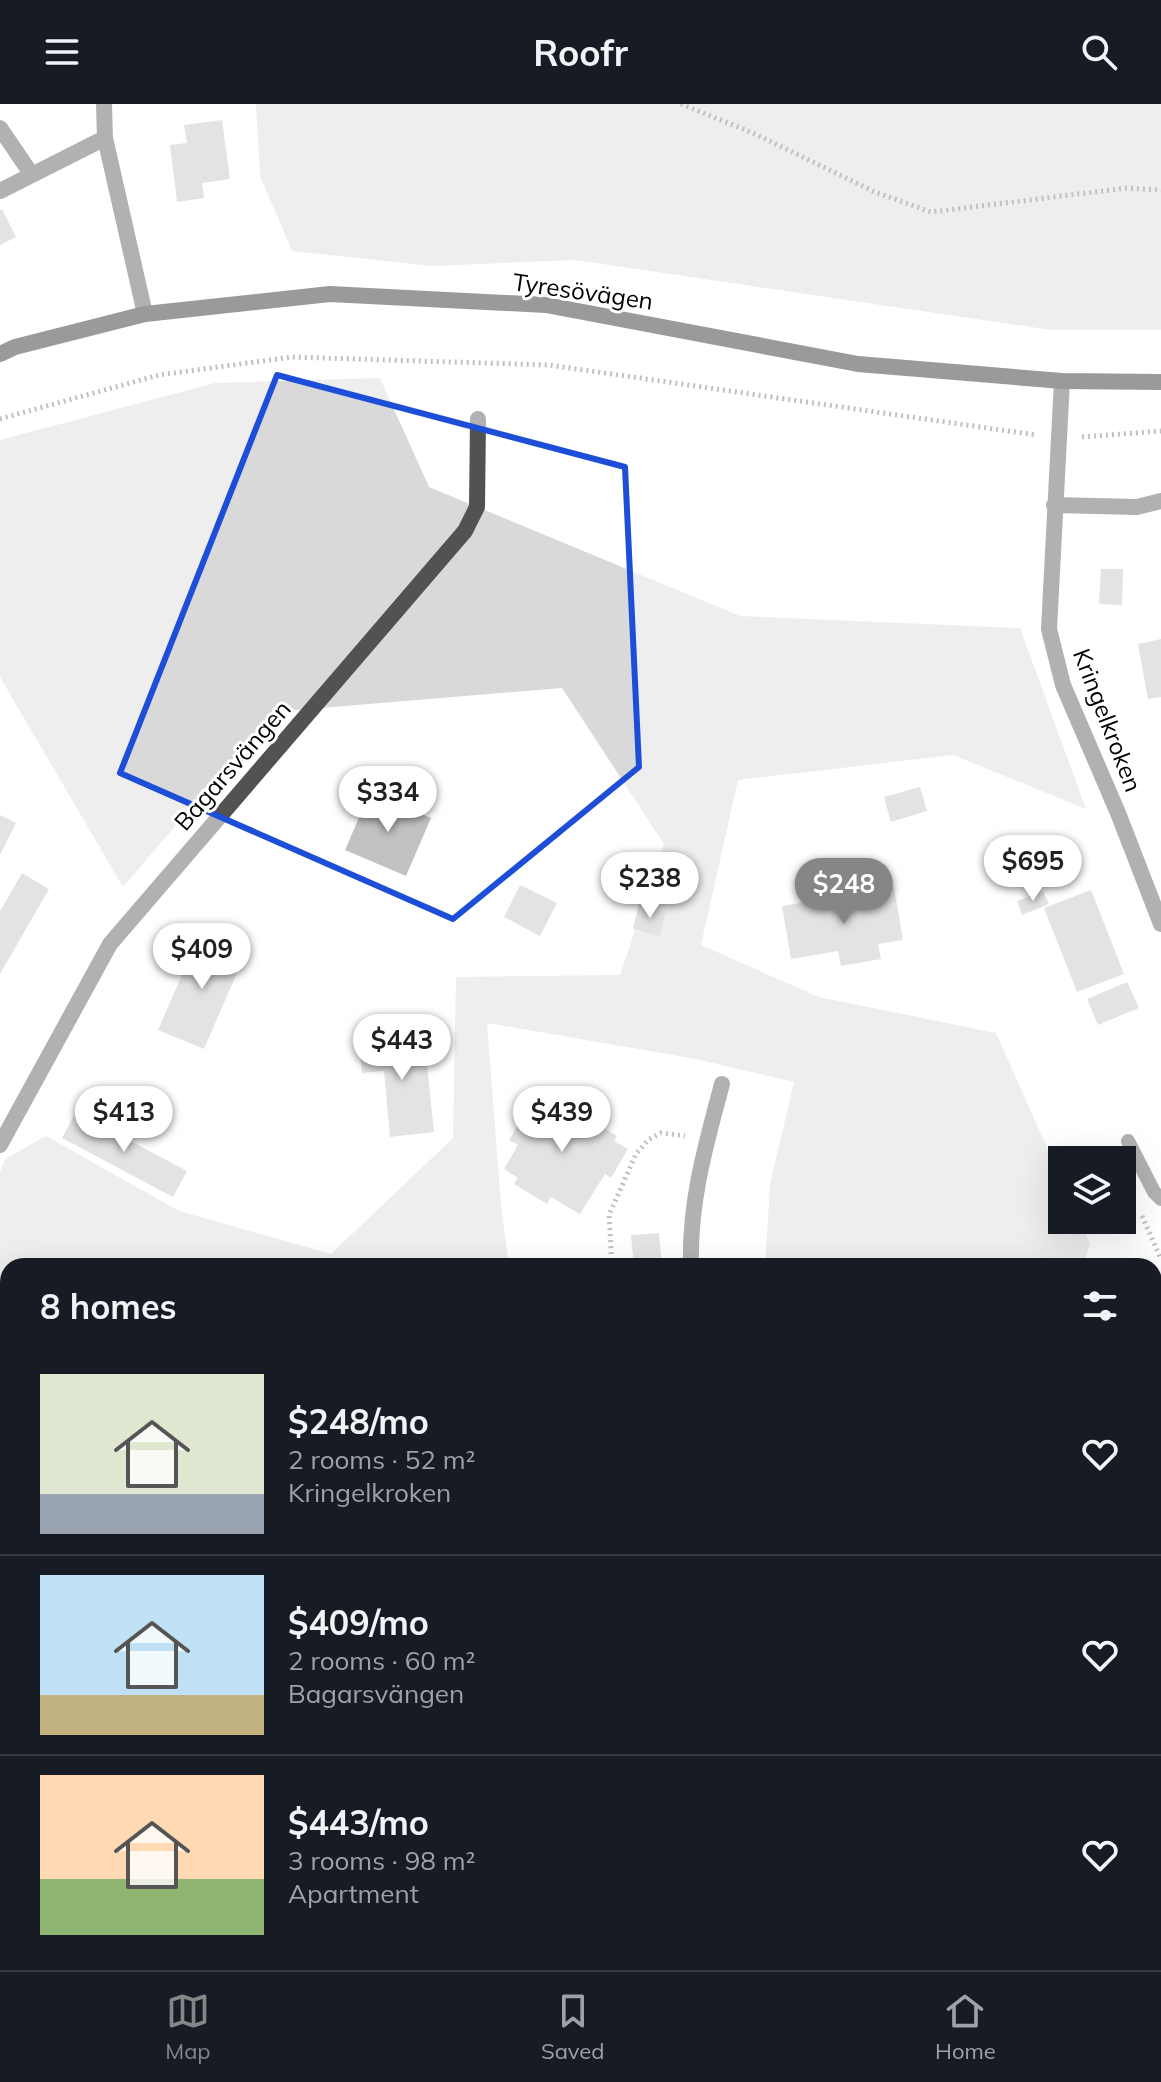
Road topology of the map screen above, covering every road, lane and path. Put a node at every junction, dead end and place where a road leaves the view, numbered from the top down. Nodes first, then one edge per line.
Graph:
1 (104, 104) edge
2 (681, 104) edge
3 (0, 128) edge
4 (105, 138) junction
5 (32, 175) junction
6 (1161, 190) edge
7 (0, 191) edge
8 (145, 314) junction
9 (0, 354) edge
10 (1062, 381) junction
11 (1161, 382) edge
12 (0, 419) edge
13 (478, 419) dead end
14 (1161, 431) edge
15 (1059, 439) junction
16 (1161, 501) edge
17 (1054, 505) junction
18 (1161, 924) edge
19 (722, 1084) dead end
20 (686, 1136) dead end
21 (1128, 1141) dead end
22 (0, 1145) edge
23 (1158, 1195) edge
24 (612, 1258) edge
25 (691, 1258) edge
26 (1161, 1258) edge

1 - 4 street
2 - 6 path
3 - 5 street
4 - 5 street
4 - 8 street
5 - 7 street
8 - 9 main road, Tyresövägen
8 - 10 main road, Tyresövägen
10 - 11 main road, Tyresövägen
10 - 15 street, Kringelkroken
12 - 15 path
13 - 22 street, Bagarsvängen
14 - 15 path
15 - 17 street, Kringelkroken
16 - 17 street
17 - 18 street, Kringelkroken
19 - 25 street
20 - 24 path
21 - 23 lane
23 - 26 path

